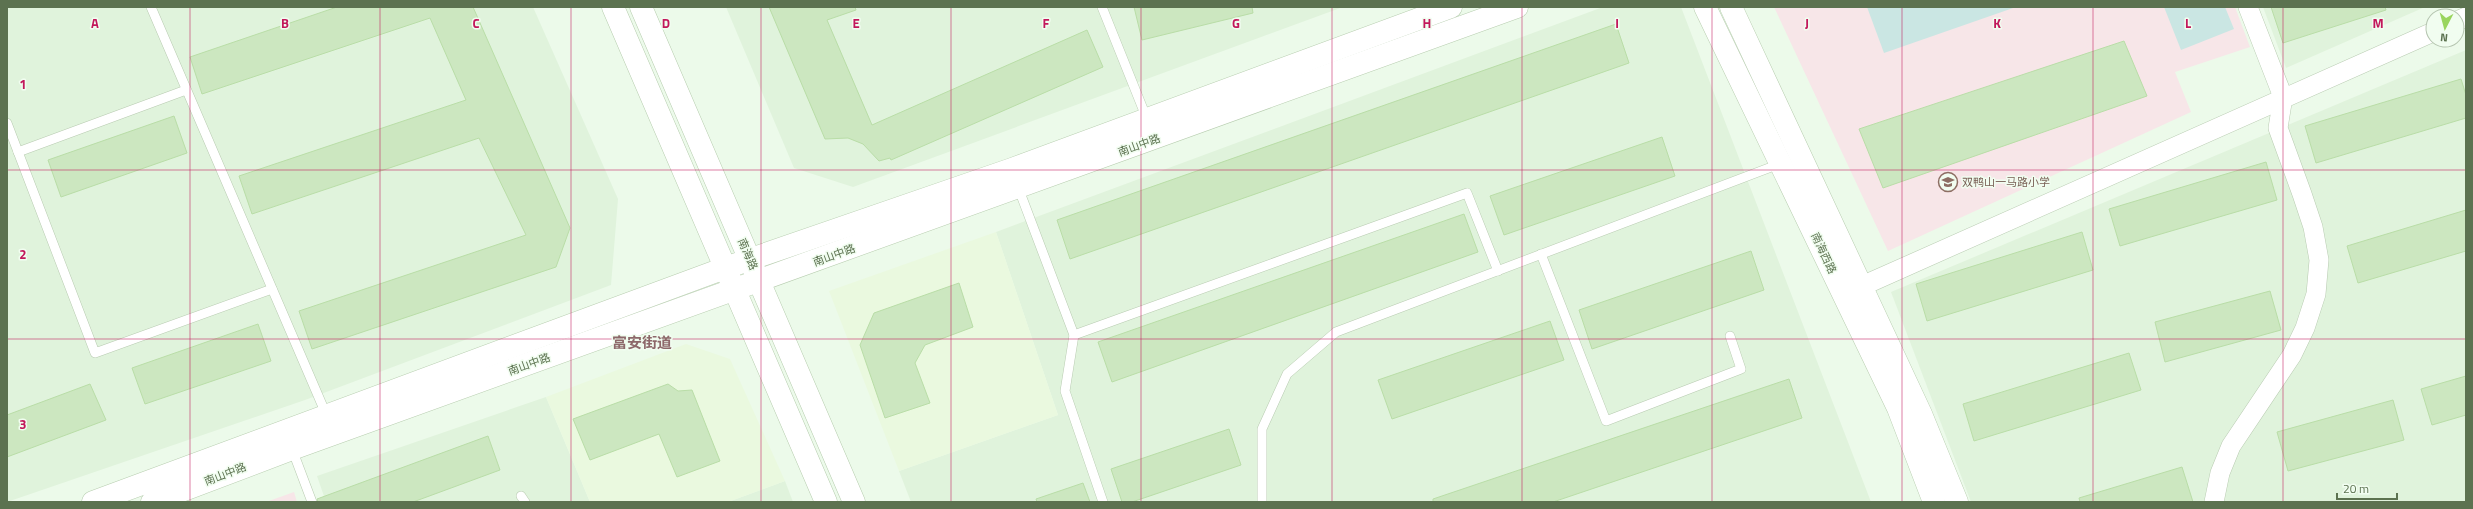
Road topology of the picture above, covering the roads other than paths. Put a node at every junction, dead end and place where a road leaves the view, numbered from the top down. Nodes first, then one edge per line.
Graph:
1 (150, 7) edge
2 (613, 7) edge
3 (641, 7) edge
4 (1102, 7) edge
5 (1451, 7) edge
6 (1517, 7) edge
7 (1705, 7) edge
8 (1731, 7) edge
9 (2248, 7) edge
10 (2425, 35) edge
11 (186, 90) junction
12 (2283, 97) junction
13 (1147, 119) junction
14 (7, 123) edge
15 (18, 152) junction
16 (1791, 159) junction
17 (1015, 178) junction
18 (1541, 254) junction
19 (750, 259) junction
20 (725, 268) junction
21 (1498, 271) junction
22 (759, 281) junction
23 (1862, 286) junction
24 (272, 289) junction
25 (735, 290) junction
26 (1074, 335) junction
27 (1730, 336) dead end
28 (326, 414) junction
29 (292, 449) junction
30 (93, 502) edge
31 (152, 502) edge
32 (312, 502) edge
33 (826, 502) edge
34 (854, 502) edge
35 (1103, 502) edge
36 (1262, 502) edge
37 (1934, 502) edge
38 (1957, 502) edge
39 (2214, 502) edge

1 - 11 lane
2 - 20 street
3 - 19 street, 南海路
4 - 13 lane
5 - 13 street, 南山中路
6 - 17 street, 南山中路
7 - 16 street, 南海西路
8 - 16 street, 南海西路
9 - 12 street
10 - 12 street
11 - 15 lane
11 - 24 lane
12 - 23 street
12 - 39 street
13 - 17 street, 南山中路
14 - 15 lane
15 - 24 lane
16 - 18 lane
16 - 23 street, 南海西路
16 - 37 street, 南海西路
17 - 19 street, 南山中路
17 - 22 street, 南山中路
17 - 26 lane
18 - 21 lane
18 - 27 lane
19 - 20 street, 南山中路
19 - 22 street, 南海路
20 - 25 street
20 - 28 street, 南山中路
21 - 26 lane
21 - 36 lane
22 - 25 street, 南山中路
22 - 34 street, 南海路
23 - 38 street, 南海西路
24 - 28 lane
25 - 29 street, 南山中路
25 - 33 street
26 - 35 lane
28 - 30 street, 南山中路
29 - 31 street, 南山中路
29 - 32 lane

